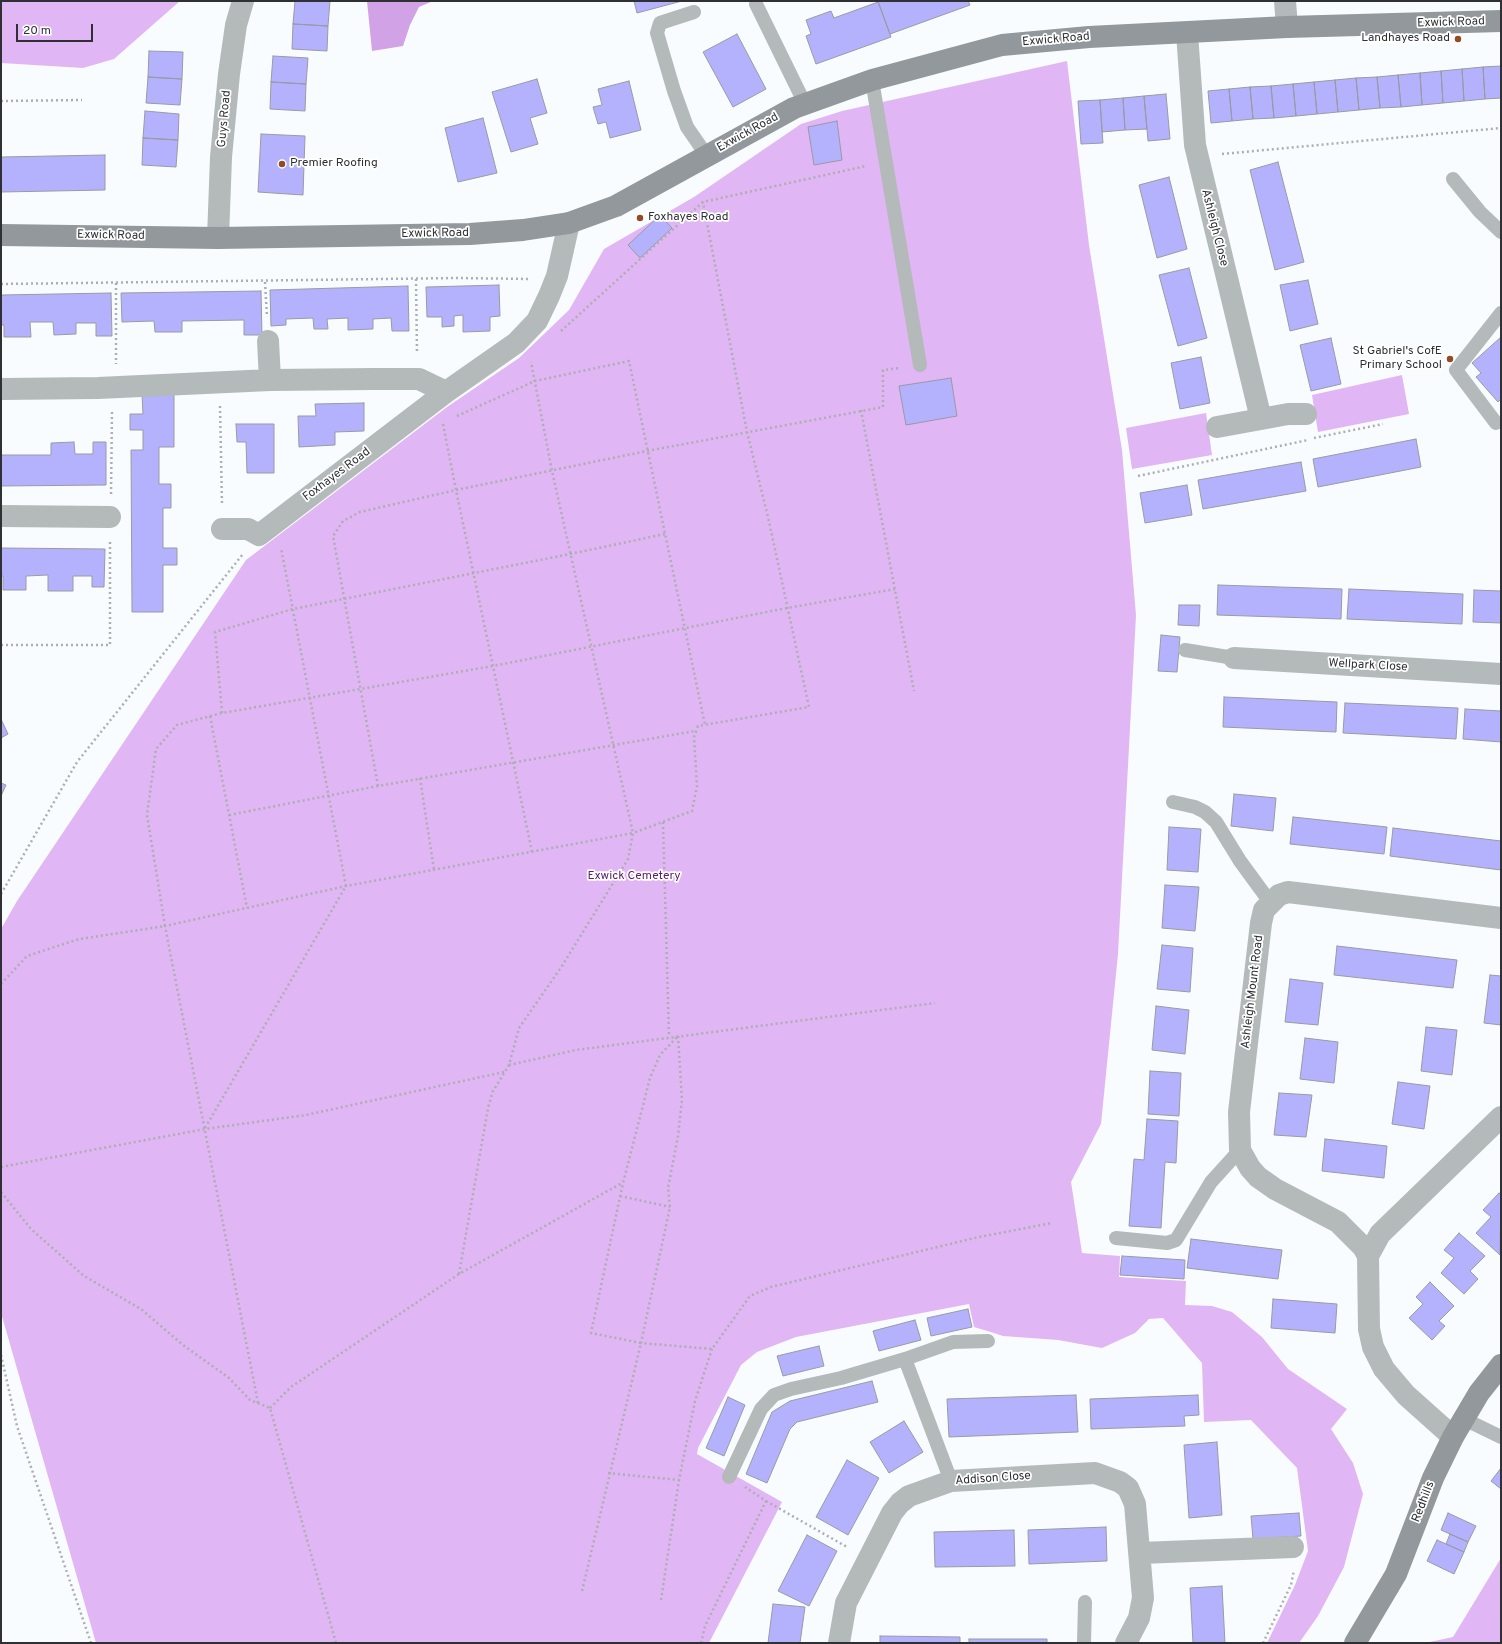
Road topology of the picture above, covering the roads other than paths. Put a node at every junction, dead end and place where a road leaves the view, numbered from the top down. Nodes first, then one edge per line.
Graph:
1 (243, 1) edge
2 (1285, 1) edge
3 (756, 4) dead end
4 (694, 12) dead end
5 (1501, 21) edge
6 (1287, 27) junction
7 (1187, 33) junction
8 (872, 80) junction
9 (805, 104) junction
10 (707, 156) junction
11 (1453, 179) dead end
12 (569, 223) junction
13 (1501, 232) edge
14 (1, 234) edge
15 (218, 238) junction
16 (1501, 313) edge
17 (268, 341) road end
18 (920, 365) road end
19 (270, 380) junction
20 (1, 389) edge
21 (446, 392) junction
22 (1306, 414) dead end
23 (1261, 419) junction
24 (1496, 423) dead end
25 (1216, 427) dead end
26 (1, 516) edge
27 (110, 517) road end
28 (222, 529) road end
29 (1185, 650) dead end
30 (1234, 658) joint
31 (1501, 674) edge
32 (1172, 802) dead end
33 (1270, 902) junction
34 (1501, 918) edge
35 (1501, 1118) edge
36 (1240, 1150) junction
37 (1116, 1238) dead end
38 (1368, 1256) junction
39 (988, 1340) dead end
40 (905, 1359) junction
41 (1501, 1365) edge
42 (1458, 1428) junction
43 (1501, 1437) edge
44 (729, 1477) road end
45 (951, 1481) junction
46 (1293, 1547) road end
47 (1141, 1553) junction
48 (1085, 1602) dead end
49 (839, 1643) edge
50 (1084, 1643) edge
51 (1126, 1643) edge
52 (1355, 1643) edge

1 - 15 street, Guys Road
2 - 6 street
3 - 9 lane
4 - 10 lane
5 - 6 street, Exwick Road
6 - 7 street, Exwick Road
7 - 8 street, Exwick Road
7 - 23 street, Ashleigh Close
8 - 9 street, Exwick Road
8 - 18 lane
9 - 10 street, Exwick Road
10 - 12 street, Exwick Road
11 - 13 lane
12 - 15 street, Exwick Road
12 - 21 street, Foxhayes Road
14 - 15 street, Exwick Road
16 - 24 lane
17 - 19 street
19 - 20 street
19 - 21 street
21 - 28 street, Foxhayes Road
22 - 23 street
23 - 25 street
26 - 27 street
29 - 30 lane
30 - 31 street, Wellpark Close
32 - 33 lane
33 - 34 street
33 - 36 street, Ashleigh Mount Road
35 - 38 street, Ashleigh Mount Road
36 - 37 lane
36 - 38 street, Ashleigh Mount Road
38 - 42 street, Ashleigh Mount Road
39 - 40 lane
40 - 44 lane
40 - 45 lane
41 - 42 street, Redhills
42 - 43 lane
42 - 52 street, Redhills
45 - 47 street, Addison Close
45 - 49 street, Addison Close
46 - 47 street
47 - 51 street, Addison Close
48 - 50 lane

